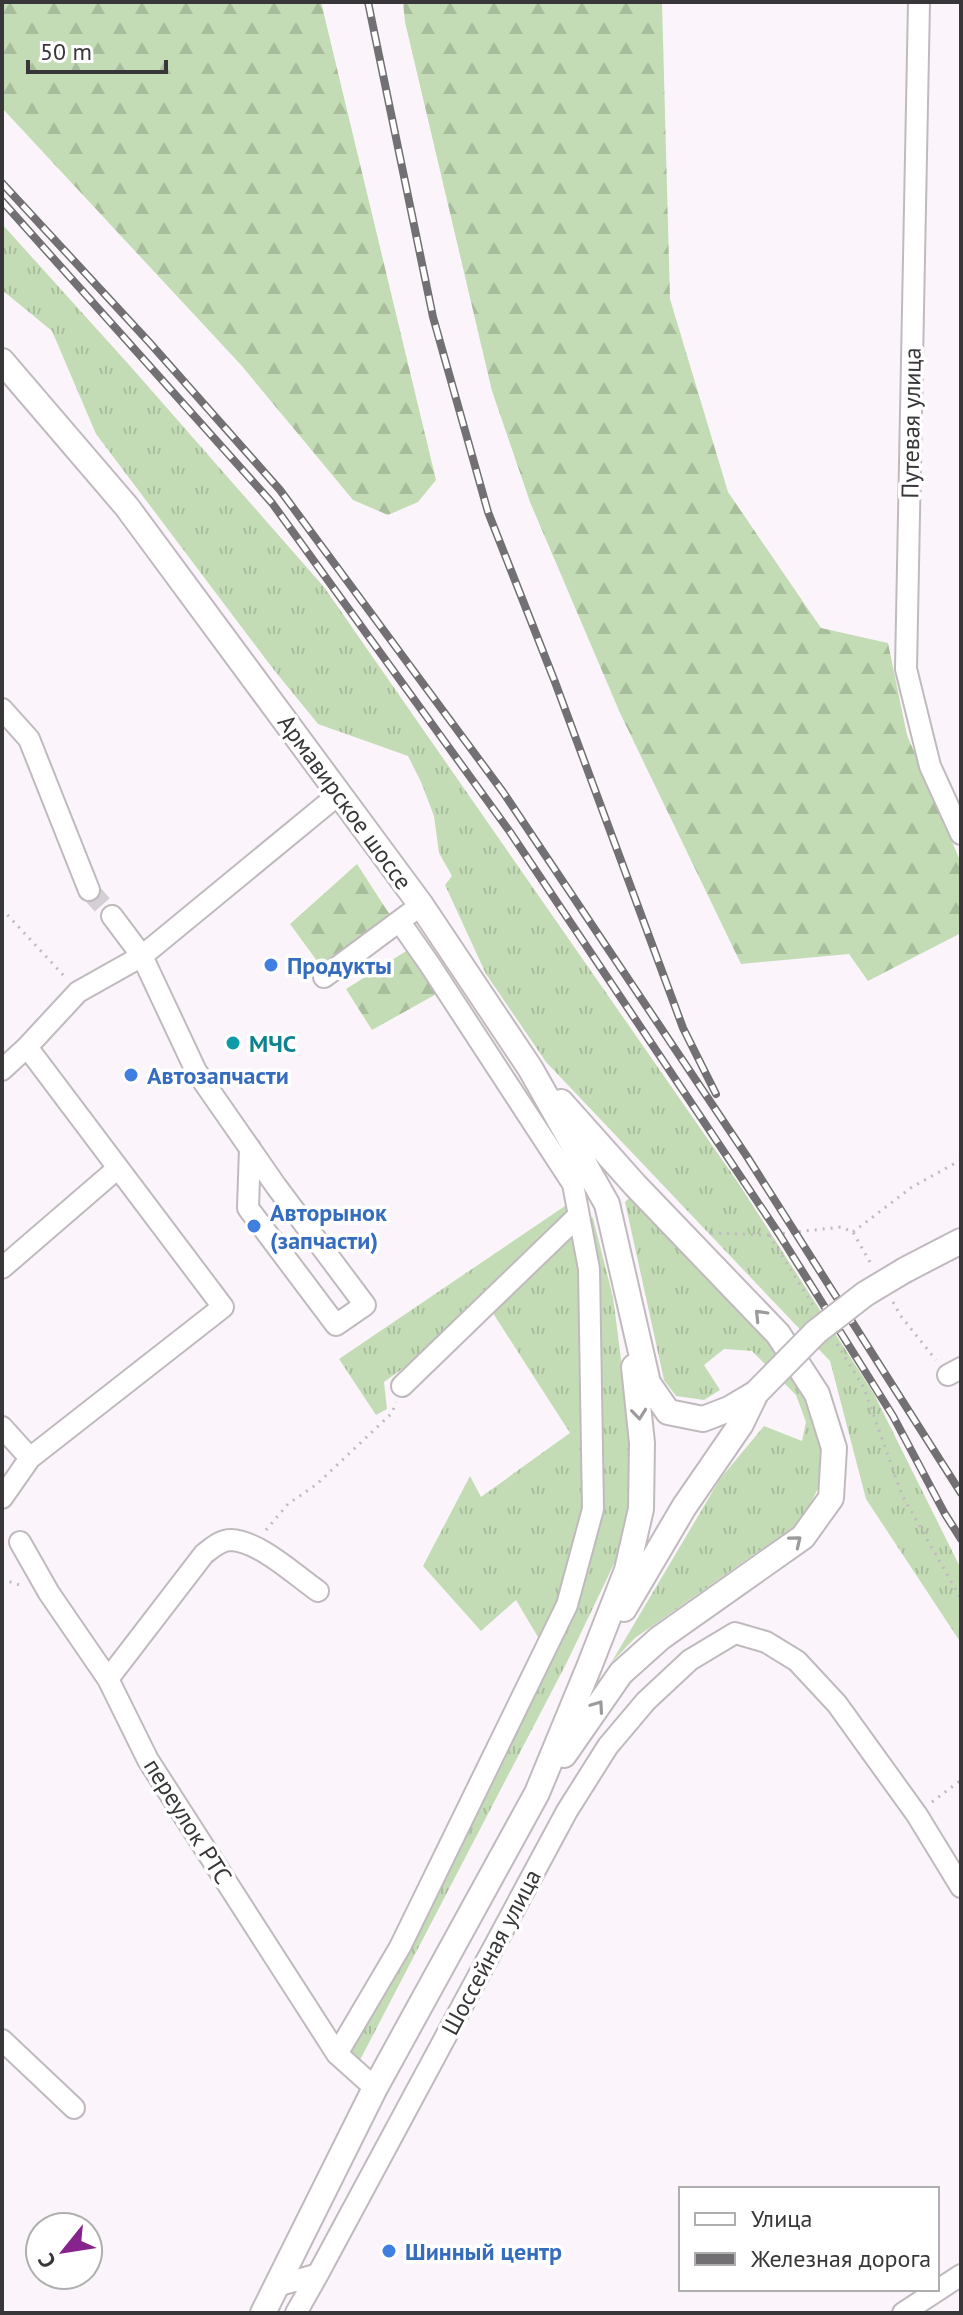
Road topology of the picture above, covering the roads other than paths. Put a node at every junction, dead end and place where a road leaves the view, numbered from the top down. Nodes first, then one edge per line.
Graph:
1 (919, 2) edge
2 (2, 361) edge
3 (2, 709) edge
4 (339, 794) junction
5 (961, 834) edge
6 (89, 890) tunnel mouth
7 (421, 905) junction
8 (112, 916) tunnel mouth
9 (400, 922) junction
10 (142, 956) junction
11 (324, 977) dead end
12 (27, 1047) junction
13 (530, 1068) junction
14 (2, 1070) edge
15 (250, 1148) junction
16 (118, 1168) junction
17 (578, 1216) junction
18 (961, 1241) edge
19 (2, 1268) edge
20 (625, 1281) junction
21 (402, 1386) road end
22 (756, 1393) junction
23 (2, 1427) edge
24 (30, 1458) junction
25 (2, 1498) edge
26 (20, 1542) dead end
27 (318, 1591) dead end
28 (589, 1667) junction
29 (108, 1679) junction
30 (537, 1793) junction
31 (961, 1887) edge
32 (2, 2040) edge
33 (337, 2054) junction
34 (375, 2088) junction
35 (74, 2108) dead end
36 (318, 2274) junction
37 (961, 2275) edge
38 (277, 2286) junction
39 (939, 2289) edge
40 (937, 2291) edge
41 (263, 2313) edge
42 (296, 2313) edge
43 (903, 2313) edge

1 - 5 street, Путевая улица
2 - 4 main road, Армавирское шоссе
3 - 6 street
4 - 7 main road, Армавирское шоссе
4 - 10 street
7 - 9 street
7 - 13 main road, Армавирское шоссе
8 - 10 street
9 - 11 street
9 - 17 street
10 - 12 street
10 - 15 street
12 - 14 street
12 - 16 street
13 - 20 main road, Армавирское шоссе
30 -> 13 main road
15 - 15 street
16 - 19 street
16 - 24 street
17 - 21 street
17 - 33 street
18 - 22 main road, bridge
20 - 22 main road
20 -> 28 main road
22 - 28 main road
23 - 24 street
24 - 25 street
26 - 29 street, переулок РТС
27 - 29 street
28 - 30 main road, Шоссейная улица
29 - 33 street, переулок РТС
30 - 34 main road, Шоссейная улица
31 - 36 street, Шоссейная улица
32 - 35 street
33 - 34 street, переулок РТС
34 - 38 main road, Шоссейная улица
36 - 38 street
36 - 42 street, Шоссейная улица
37 - 39 street
38 - 41 main road, Шоссейная улица
40 - 43 street

